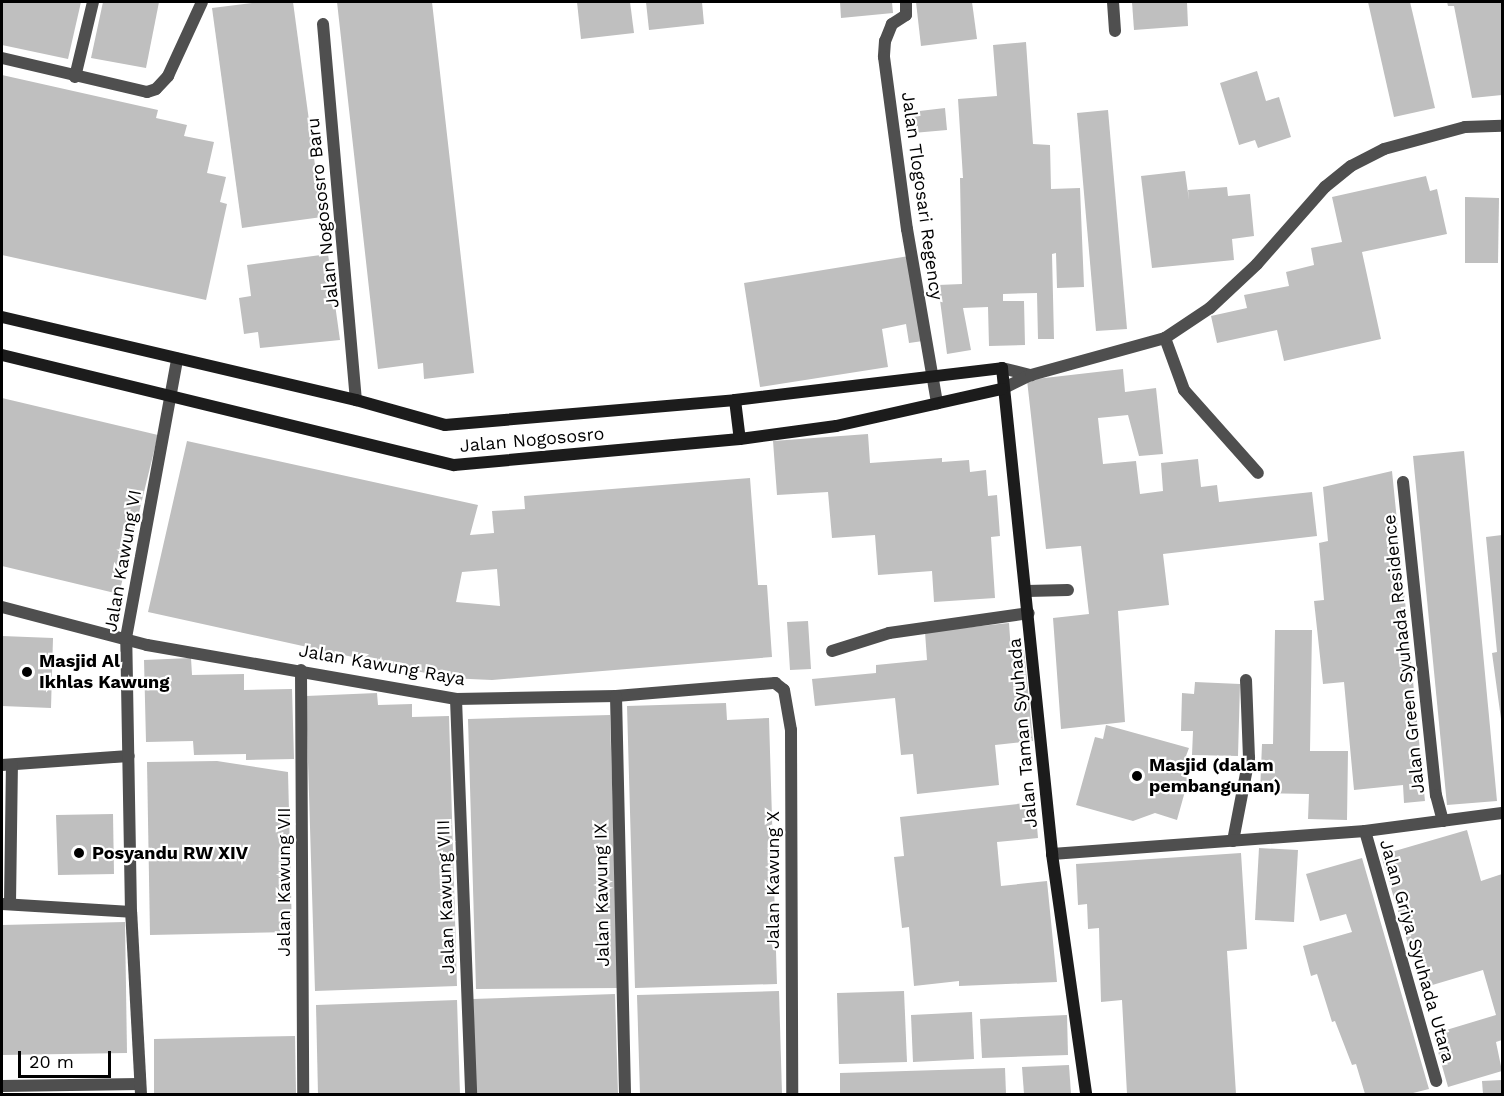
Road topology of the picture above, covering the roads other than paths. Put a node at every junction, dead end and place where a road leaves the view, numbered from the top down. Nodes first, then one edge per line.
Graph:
1 (93, 2) edge
2 (202, 2) edge
3 (906, 2) edge
4 (1113, 2) edge
5 (323, 24) dead end
6 (1115, 31) dead end
7 (2, 58) edge
8 (75, 77) junction
9 (1503, 126) edge
10 (2, 317) edge
11 (1165, 338) junction
12 (2, 355) edge
13 (177, 359) junction
14 (1002, 368) junction
15 (931, 374) junction
16 (1031, 375) junction
17 (1002, 389) junction
18 (170, 398) junction
19 (356, 400) junction
20 (735, 400) junction
21 (937, 403) junction
22 (740, 439) junction
23 (1258, 473) dead end
24 (1403, 482) dead end
25 (1068, 590) dead end
26 (1027, 591) junction
27 (2, 607) edge
28 (1029, 613) junction
29 (126, 638) junction
30 (832, 651) dead end
31 (301, 670) junction
32 (1246, 680) dead end
33 (762, 684) joint
34 (616, 696) junction
35 (456, 699) junction
36 (129, 756) junction
37 (7, 765) edge
38 (1503, 813) edge
39 (1443, 822) junction
40 (1365, 831) junction
41 (1233, 842) junction
42 (1053, 854) junction
43 (6, 904) edge
44 (131, 912) junction
45 (1436, 1082) dead end
46 (2, 1086) edge
47 (141, 1089) edge
48 (303, 1095) edge
49 (471, 1095) edge
50 (625, 1095) edge
51 (792, 1095) edge
52 (1086, 1095) edge

1 - 8 street
2 - 8 street
3 - 15 street, Jalan Tlogosari Regency
4 - 6 street
5 - 19 street, Jalan Nogososro Baru
7 - 8 street
9 - 11 street
10 - 13 street, Jalan Nogososro
11 - 16 street
11 - 23 street
12 - 18 street, Jalan Nogososro
13 - 18 street, Jalan Kawung VI
13 - 19 street, Jalan Nogososro
14 - 15 street, Jalan Nogososro
14 - 16 street
14 - 17 street, Jalan Taman Syuhada
15 - 20 street, Jalan Nogososro
15 - 21 street, Jalan Tlogosari Regency
16 - 17 street
17 - 21 street, Jalan Nogososro
17 - 26 street, Jalan Taman Syuhada
18 - 22 street, Jalan Nogososro
18 - 29 street, Jalan Kawung VI
19 - 20 street, Jalan Nogososro
20 - 22 street
21 - 22 street, Jalan Nogososro
24 - 39 street, Jalan Green Syuhada Residence
25 - 26 street
26 - 28 street, Jalan Taman Syuhada
27 - 29 street, Jalan Kawung Raya
28 - 30 street
28 - 42 street, Jalan Taman Syuhada
29 - 31 street, Jalan Kawung Raya
29 - 36 street, Jalan Kawung VI
31 - 35 street, Jalan Kawung Raya
31 - 48 street, Jalan Kawung VII
32 - 41 street
33 - 34 street, Jalan Kawung Raya
33 - 51 street, Jalan Kawung X
34 - 35 street, Jalan Kawung Raya
34 - 50 street, Jalan Kawung IX
35 - 49 street, Jalan Kawung VIII
36 - 37 street
36 - 44 street, Jalan Kawung VI
37 - 43 street
38 - 39 street
39 - 40 street
40 - 41 street
40 - 45 street, Jalan Griya Syuhada Utara
41 - 42 street
42 - 52 street, Jalan Taman Syuhada
43 - 44 street
44 - 47 street, Jalan Kawung VI
46 - 47 street

